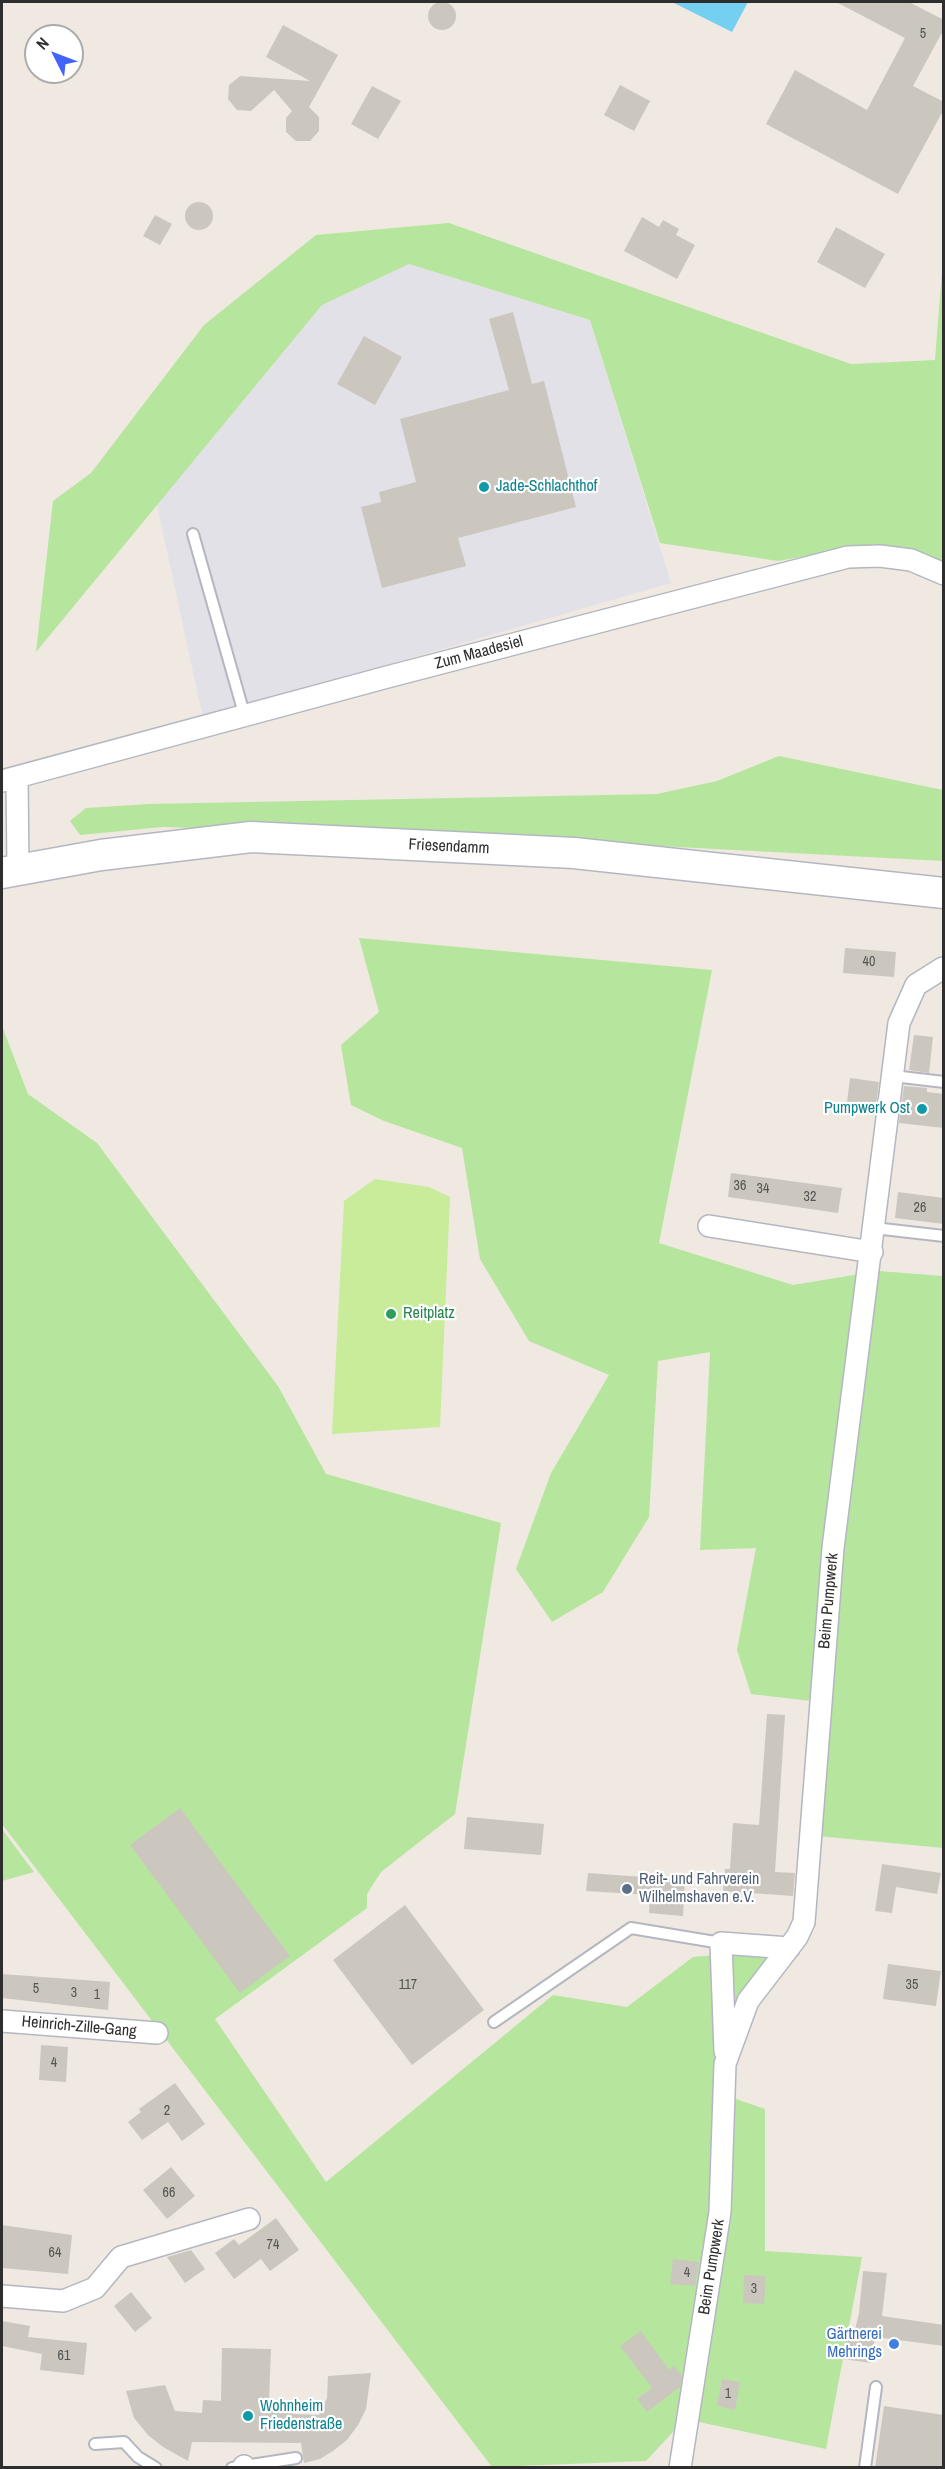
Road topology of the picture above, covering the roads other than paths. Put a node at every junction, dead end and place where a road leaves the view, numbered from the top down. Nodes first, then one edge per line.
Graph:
1 (192, 534) dead end
2 (944, 574) edge
3 (245, 717) junction
4 (9, 780) edge
5 (10, 871) edge
6 (944, 884) edge
7 (897, 889) junction
8 (944, 893) edge
9 (943, 968) edge
10 (892, 1076) junction
11 (944, 1082) edge
12 (709, 1226) dead end
13 (874, 1228) junction
14 (944, 1236) edge
15 (872, 1252) junction
16 (721, 1943) junction
17 (789, 1948) junction
18 (2, 2020) edge
19 (494, 2022) dead end
20 (157, 2033) dead end
21 (725, 2064) junction
22 (249, 2219) dead end
23 (2, 2296) edge
24 (876, 2387) dead end
25 (95, 2444) dead end
26 (296, 2458) dead end
27 (240, 2467) edge
28 (156, 2468) edge
29 (680, 2468) edge
30 (865, 2468) edge

1 - 3 lane
2 - 3 street, Zum Maadesiel
3 - 4 street, Zum Maadesiel
4 - 5 street, Zum Maadesiel
5 - 7 main road, Friesendamm
6 - 7 main road, Friesendamm
7 - 8 main road, Friesendamm
9 - 10 street, Beim Pumpwerk
10 - 11 lane
10 - 13 street, Beim Pumpwerk
12 - 15 street
13 - 14 lane
13 - 15 street, Beim Pumpwerk
15 - 17 street, Beim Pumpwerk
16 - 17 street
16 - 19 lane
16 - 21 street, Beim Pumpwerk
17 - 21 street, Beim Pumpwerk
18 - 20 street, Heinrich-Zille-Gang
21 - 29 street, Beim Pumpwerk
22 - 23 street
24 - 30 lane
25 - 28 lane
26 - 27 lane

